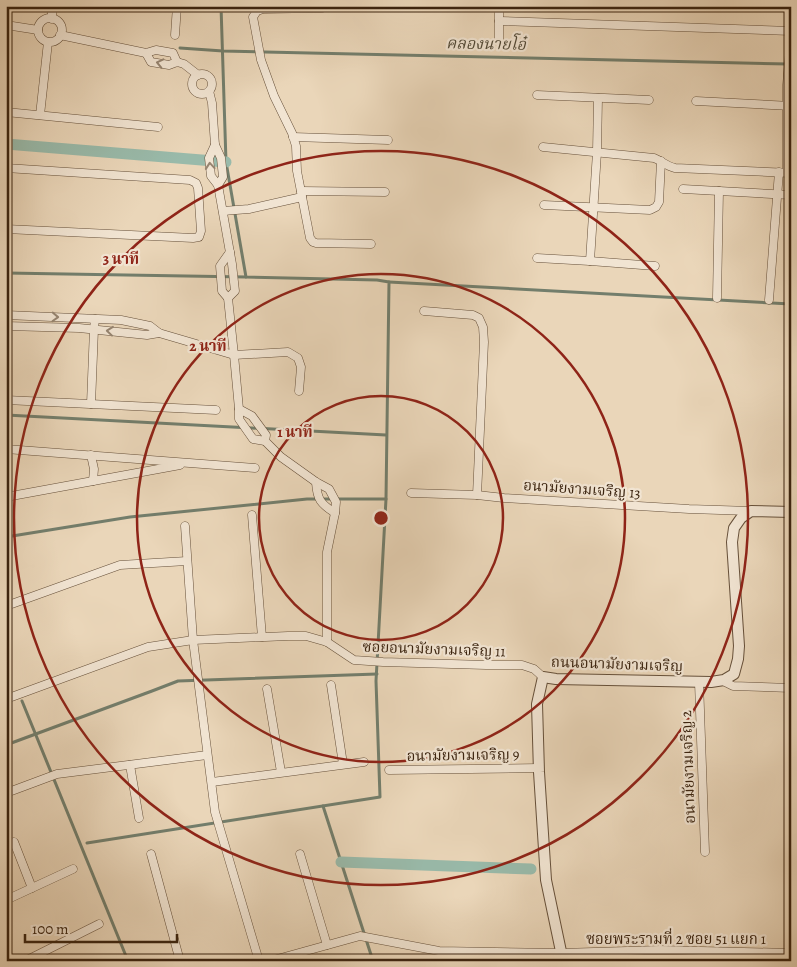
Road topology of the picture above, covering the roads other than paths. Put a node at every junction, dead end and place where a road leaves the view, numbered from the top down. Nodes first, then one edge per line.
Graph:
1 (52, 6) edge
2 (177, 6) edge
3 (500, 6) edge
4 (789, 6) edge
5 (322, 8) dead end
6 (52, 18) junction
7 (499, 21) junction
8 (6, 25) edge
9 (38, 30) junction
10 (791, 31) edge
11 (60, 35) junction
12 (175, 36) dead end
13 (499, 41) dead end
14 (48, 42) junction
15 (146, 53) junction
16 (177, 62) junction
17 (198, 74) junction
18 (209, 91) junction
19 (537, 95) dead end
20 (598, 98) junction
21 (650, 100) dead end
22 (696, 101) dead end
23 (789, 106) edge
24 (6, 112) edge
25 (40, 115) junction
26 (158, 127) dead end
27 (293, 137) junction
28 (388, 140) dead end
29 (215, 145) junction
30 (543, 147) dead end
31 (597, 152) junction
32 (661, 161) junction
33 (6, 168) edge
34 (786, 173) edge
35 (218, 185) junction
36 (683, 189) dead end
37 (719, 191) junction
38 (385, 192) dead end
39 (302, 194) junction
40 (777, 195) junction
41 (791, 196) edge
42 (544, 205) dead end
43 (593, 208) junction
44 (227, 211) junction
45 (6, 229) edge
46 (371, 244) dead end
47 (230, 252) junction
48 (537, 258) dead end
49 (590, 261) junction
50 (655, 266) dead end
51 (225, 294) junction
52 (717, 298) dead end
53 (769, 300) dead end
54 (424, 311) dead end
55 (6, 316) edge
56 (95, 319) junction
57 (6, 326) edge
58 (94, 330) junction
59 (159, 333) junction
60 (234, 355) junction
61 (299, 391) dead end
62 (6, 400) edge
63 (92, 404) junction
64 (238, 409) junction
65 (216, 410) dead end
66 (266, 438) junction
67 (6, 449) edge
68 (92, 455) junction
69 (189, 464) junction
70 (256, 468) dead end
71 (93, 481) junction
72 (316, 482) junction
73 (411, 493) dead end
74 (477, 495) junction
75 (6, 497) edge
76 (751, 511) junction
77 (791, 512) edge
78 (335, 513) junction
79 (252, 515) dead end
80 (185, 526) dead end
81 (187, 560) junction
82 (6, 606) edge
83 (262, 637) junction
84 (193, 640) junction
85 (327, 642) junction
86 (543, 677) junction
87 (724, 680) junction
88 (699, 682) junction
89 (331, 685) dead end
90 (791, 688) edge
91 (267, 689) dead end
92 (6, 699) edge
93 (208, 755) junction
94 (364, 762) dead end
95 (342, 764) junction
96 (130, 765) junction
97 (539, 768) junction
98 (388, 770) dead end
99 (281, 772) junction
100 (212, 782) junction
101 (6, 793) edge
102 (139, 818) dead end
103 (14, 842) dead end
104 (705, 852) dead end
105 (151, 854) dead end
106 (300, 854) dead end
107 (73, 869) dead end
108 (32, 888) junction
109 (6, 900) edge
110 (99, 924) dead end
111 (327, 945) junction
112 (791, 953) edge
113 (562, 957) edge
114 (25, 961) edge
115 (180, 961) edge
116 (259, 961) edge
117 (270, 961) edge

1 - 6 street
2 - 12 street
3 - 7 street
4 - 10 street
5 - 27 street
6 - 9 street
6 - 11 street
7 - 10 street
7 - 13 street
8 - 9 street
9 - 14 street
10 - 23 street
11 - 14 street
11 - 15 street
14 - 25 street
16 -> 15 street
15 - 16 street
16 - 17 street
17 - 18 street
17 - 18 street
18 - 29 street
19 - 20 street
20 - 21 street
20 - 31 street
22 - 23 street
23 - 34 street
24 - 25 street
25 - 26 street
27 - 28 street
27 - 39 street
29 - 35 street
35 -> 29 street
30 - 31 street
31 - 32 street
31 - 43 street
32 - 34 street
32 - 43 street
33 - 45 street
34 - 40 street
35 - 44 street
36 - 37 street
37 - 40 street
37 - 52 street
38 - 39 street
39 - 44 street
39 - 46 street
40 - 41 street
40 - 53 street
42 - 43 street
43 - 49 street
44 - 47 street
47 - 51 street
47 - 51 street
48 - 49 street
49 - 50 street
51 - 60 street
54 - 74 street
55 -> 56 street
56 - 58 street
56 - 59 street
57 - 58 street
59 -> 58 street
58 - 63 street
59 - 60 street
60 - 61 street
60 - 64 street
62 - 63 street
63 - 65 street
64 - 66 street
64 - 66 street
66 - 72 street
67 - 68 street
68 - 69 street
68 - 71 street
69 - 70 street
69 - 71 street
71 - 75 street
72 - 78 street
72 - 78 street
73 - 74 street, อนามัยงามเจริญ 13
74 - 76 street, อนามัยงามเจริญ 13
76 - 77 street
76 - 87 street
78 - 85 street
79 - 83 street
80 - 81 street
81 - 82 street
81 - 84 street
83 - 84 street, ซอยอนามัยงามเจริญ 11
83 - 85 street, ซอยอนามัยงามเจริญ 11
84 - 92 street, ซอยอนามัยงามเจริญ 11
84 - 93 street
85 - 86 street, ซอยอนามัยงามเจริญ 11
86 - 88 street, ถนนอนามัยงามเจริญ
86 - 97 street, ถนนอนามัยงามเจริญ
87 - 88 street, ถนนอนามัยงามเจริญ
87 - 90 street
88 - 104 street, อนามัยงามเจริญ 2
89 - 95 street
91 - 99 street
93 - 96 street
93 - 100 street
94 - 95 street
95 - 99 street
96 - 101 street
96 - 102 street
97 - 98 street, อนามัยงามเจริญ 9
97 - 113 street, ถนนอนามัยงามเจริญ
99 - 100 street
100 - 116 street
103 - 108 street
105 - 115 street
106 - 111 street
107 - 108 street
108 - 109 street
110 - 114 street
111 - 113 street, ซอยพระรามที่ 2 ซอย 51 แยก 1
111 - 117 street, ซอยพระรามที่ 2 ซอย 51 แยก 1
112 - 113 street, ซอยพระรามที่ 2 ซอย 51 แยก 1

